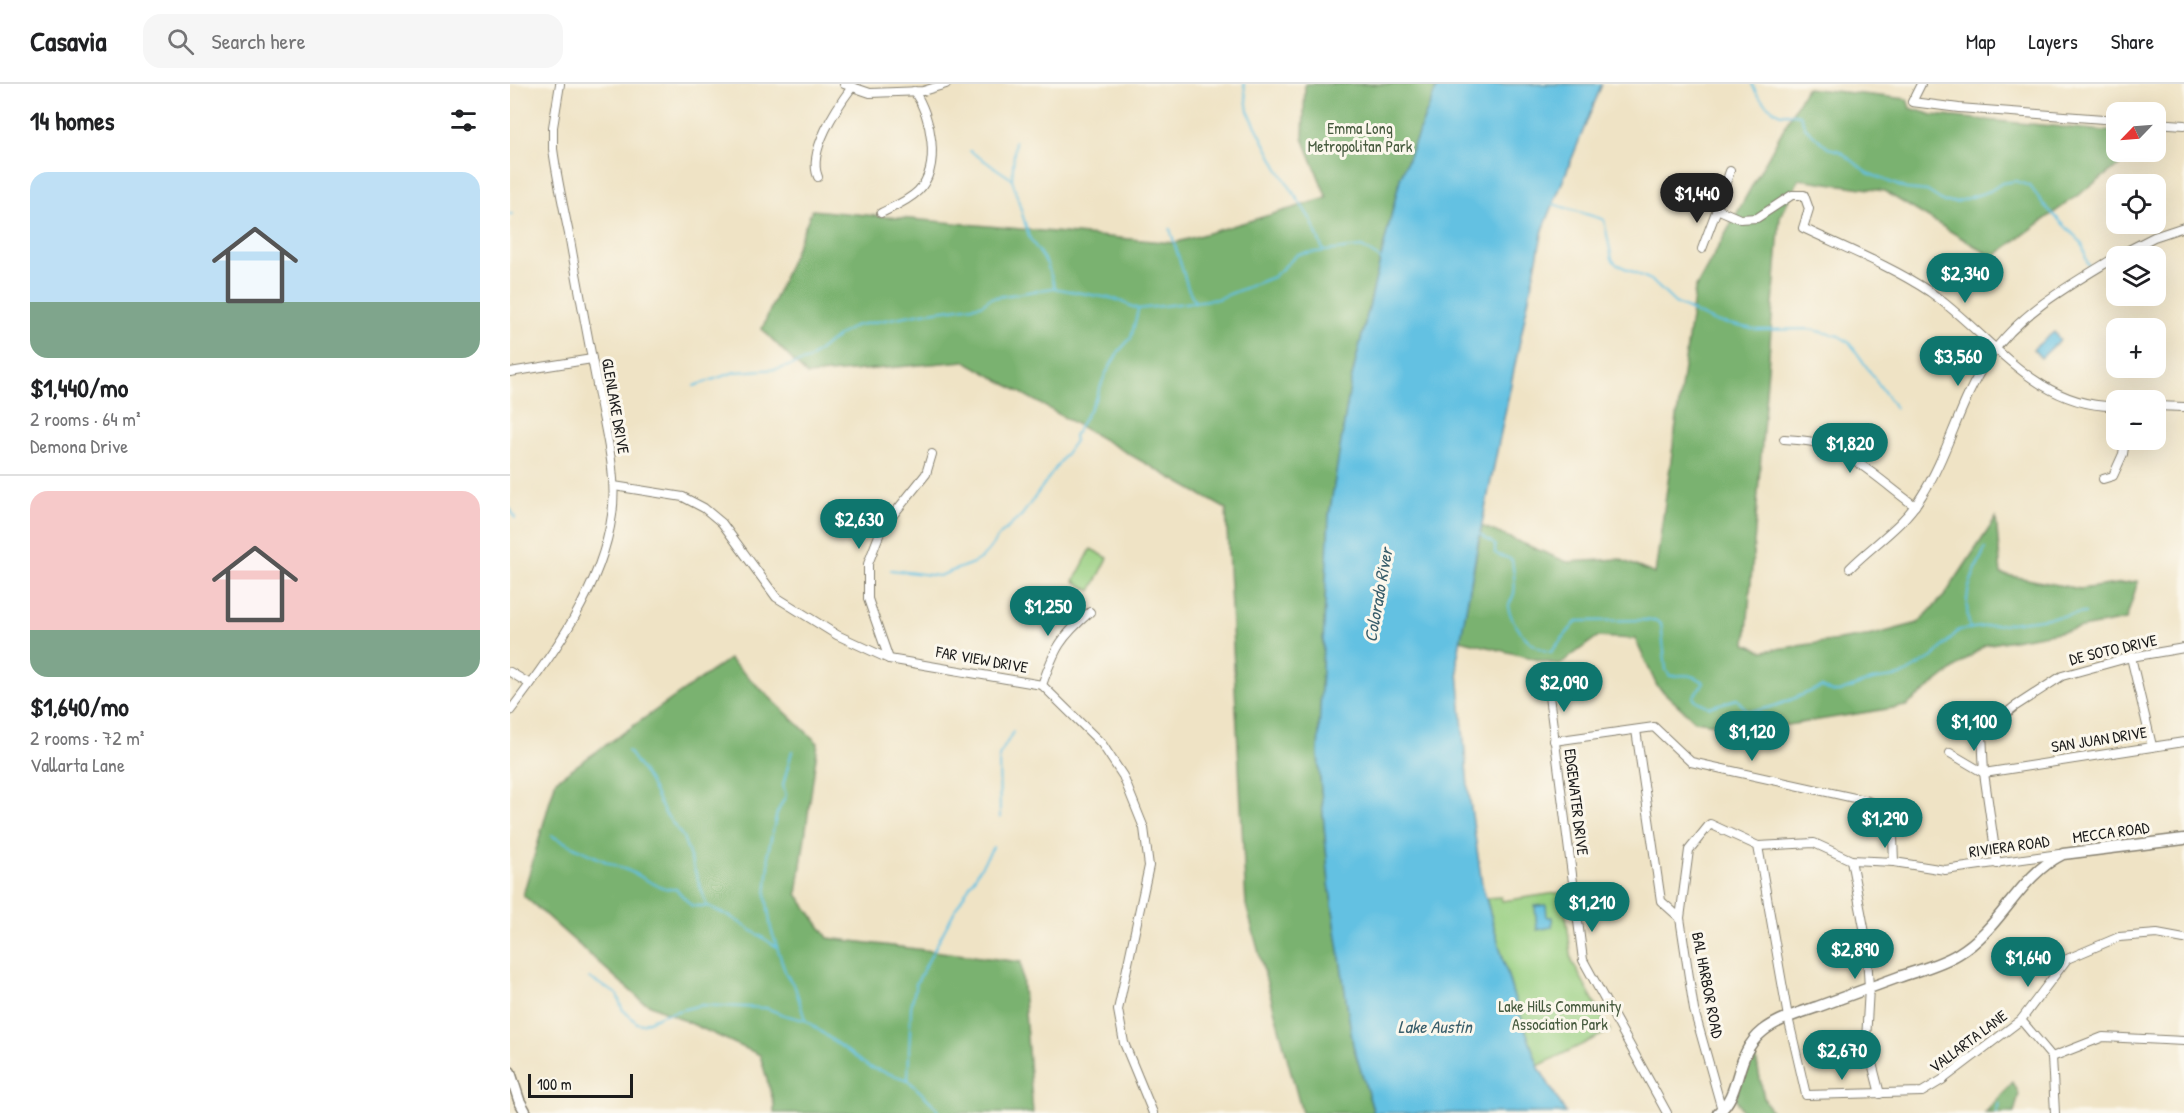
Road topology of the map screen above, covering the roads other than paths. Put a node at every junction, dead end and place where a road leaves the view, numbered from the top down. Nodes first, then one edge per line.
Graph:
1 (560, 84) edge
2 (946, 84) edge
3 (1922, 84) edge
4 (848, 85) edge
5 (914, 91) junction
6 (2106, 119) edge
7 (2166, 124) edge
8 (2184, 125) edge
9 (1730, 171) dead end
10 (818, 177) dead end
11 (1717, 209) junction
12 (881, 213) dead end
13 (2184, 227) edge
14 (2137, 246) edge
15 (1702, 249) dead end
16 (2106, 264) edge
17 (1996, 348) junction
18 (592, 359) junction
19 (510, 372) edge
20 (2106, 405) edge
21 (2166, 406) edge
22 (2184, 407) edge
23 (1784, 439) dead end
24 (2123, 450) edge
25 (932, 454) dead end
26 (2103, 479) dead end
27 (614, 486) junction
28 (1915, 506) junction
29 (1850, 568) dead end
30 (1090, 612) dead end
31 (2184, 648) edge
32 (2131, 657) junction
33 (889, 659) junction
34 (510, 672) edge
35 (530, 684) junction
36 (1042, 685) junction
37 (1548, 688) dead end
38 (510, 711) edge
39 (1636, 730) junction
40 (1554, 741) junction
41 (2184, 742) edge
42 (2152, 746) junction
43 (1950, 753) dead end
44 (1984, 773) junction
45 (2184, 839) edge
46 (1758, 846) junction
47 (2063, 854) junction
48 (1851, 860) junction
49 (1894, 862) junction
50 (1997, 864) junction
51 (1680, 918) junction
52 (2184, 939) edge
53 (1869, 988) junction
54 (1788, 1017) junction
55 (2021, 1020) junction
56 (2184, 1041) edge
57 (2052, 1058) junction
58 (510, 1072) edge
59 (1880, 1094) junction
60 (1720, 1111) edge
61 (526, 1113) edge
62 (1153, 1113) edge
63 (1667, 1113) edge
64 (2055, 1113) edge

1 - 18 street, GLENLAKE DRIVE
2 - 5 street
3 - 6 street
4 - 5 street
4 - 10 street
5 - 12 street
7 - 8 street
9 - 11 street
11 - 15 street
11 - 17 street
13 - 14 street
16 - 17 street
17 - 20 street
17 - 28 street
18 - 19 street
18 - 27 street, GLENLAKE DRIVE
21 - 22 street
23 - 28 street
24 - 26 street
25 - 33 street
27 - 33 street, FAR VIEW DRIVE
27 - 35 street, GLENLAKE DRIVE
28 - 29 street
30 - 36 street
31 - 32 street, DE SOTO DRIVE
32 - 42 street
32 - 44 street, DE SOTO DRIVE
33 - 36 street, FAR VIEW DRIVE
34 - 35 street
35 - 38 street, GLENLAKE DRIVE
36 - 62 street, FAR VIEW DRIVE
37 - 40 street, EDGEWATER DRIVE
39 - 40 street
39 - 49 street
39 - 51 street, BAL HARBOR ROAD
40 - 63 street, EDGEWATER DRIVE
41 - 42 street, SAN JUAN DRIVE
42 - 44 street, SAN JUAN DRIVE
43 - 44 street
44 - 50 street, DE SOTO DRIVE
45 - 47 street, MECCA ROAD
46 - 48 street, RIVIERA ROAD
46 - 51 street, RIVIERA ROAD
46 - 54 street
47 - 50 street, RIVIERA ROAD
47 - 53 street, MECCA ROAD
48 - 49 street, RIVIERA ROAD
48 - 53 street
49 - 50 street, RIVIERA ROAD
51 - 60 street, BAL HARBOR ROAD
52 - 55 street, VALLARTA LANE
53 - 54 street, MECCA ROAD
53 - 59 street
54 - 59 street, VALLARTA LANE
54 - 60 street, MECCA ROAD
55 - 57 street
55 - 59 street, VALLARTA LANE
56 - 57 street
57 - 64 street
58 - 61 street

